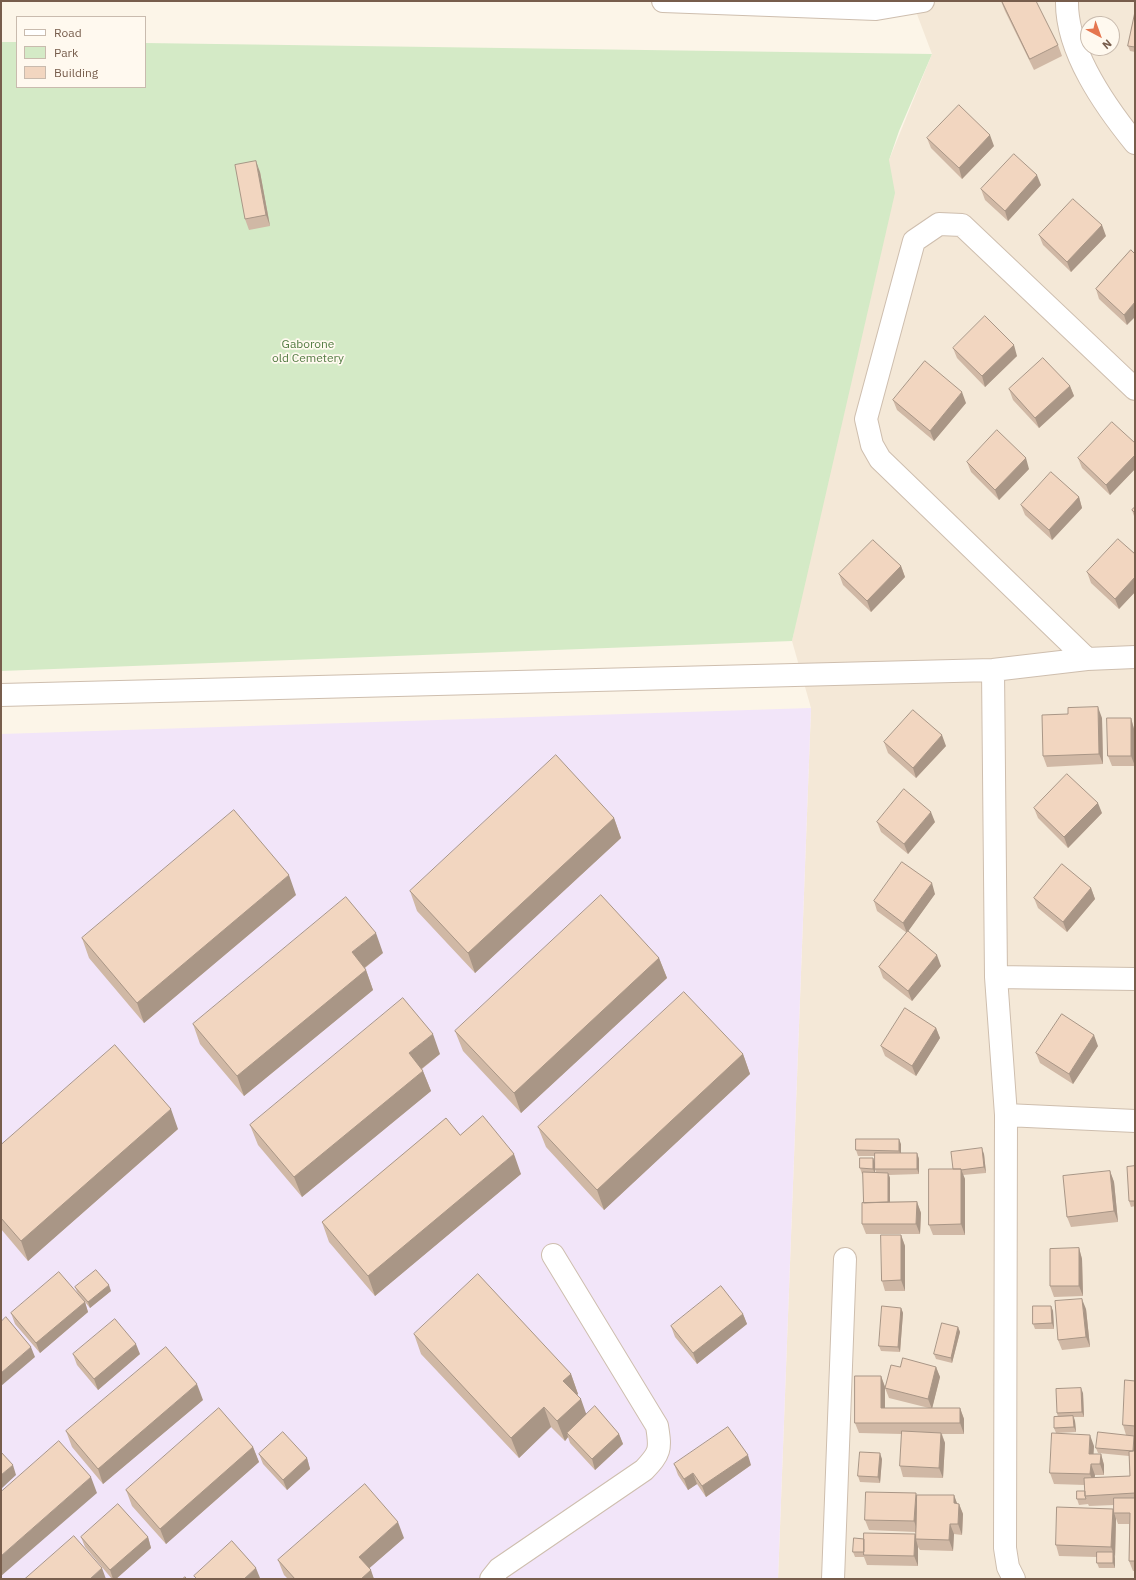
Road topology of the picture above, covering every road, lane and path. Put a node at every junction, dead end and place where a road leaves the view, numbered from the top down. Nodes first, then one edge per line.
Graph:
1 (664, 1) edge
2 (923, 1) edge
3 (1067, 1) edge
4 (747, 3) edge
5 (1135, 144) edge
6 (1135, 389) edge
7 (1135, 657) edge
8 (1087, 659) junction
9 (993, 670) junction
10 (1, 695) edge
11 (996, 977) junction
12 (1135, 979) edge
13 (1006, 1115) junction
14 (1135, 1120) edge
15 (553, 1255) dead end
16 (844, 1259) dead end
17 (491, 1579) edge
18 (833, 1579) edge
19 (1014, 1579) edge

1 - 4 street
2 - 4 street
3 - 5 street
6 - 8 street
7 - 8 street
8 - 9 street
9 - 10 street
9 - 11 street
11 - 12 street
11 - 13 street
13 - 14 street
13 - 19 street
15 - 17 street
16 - 18 street

